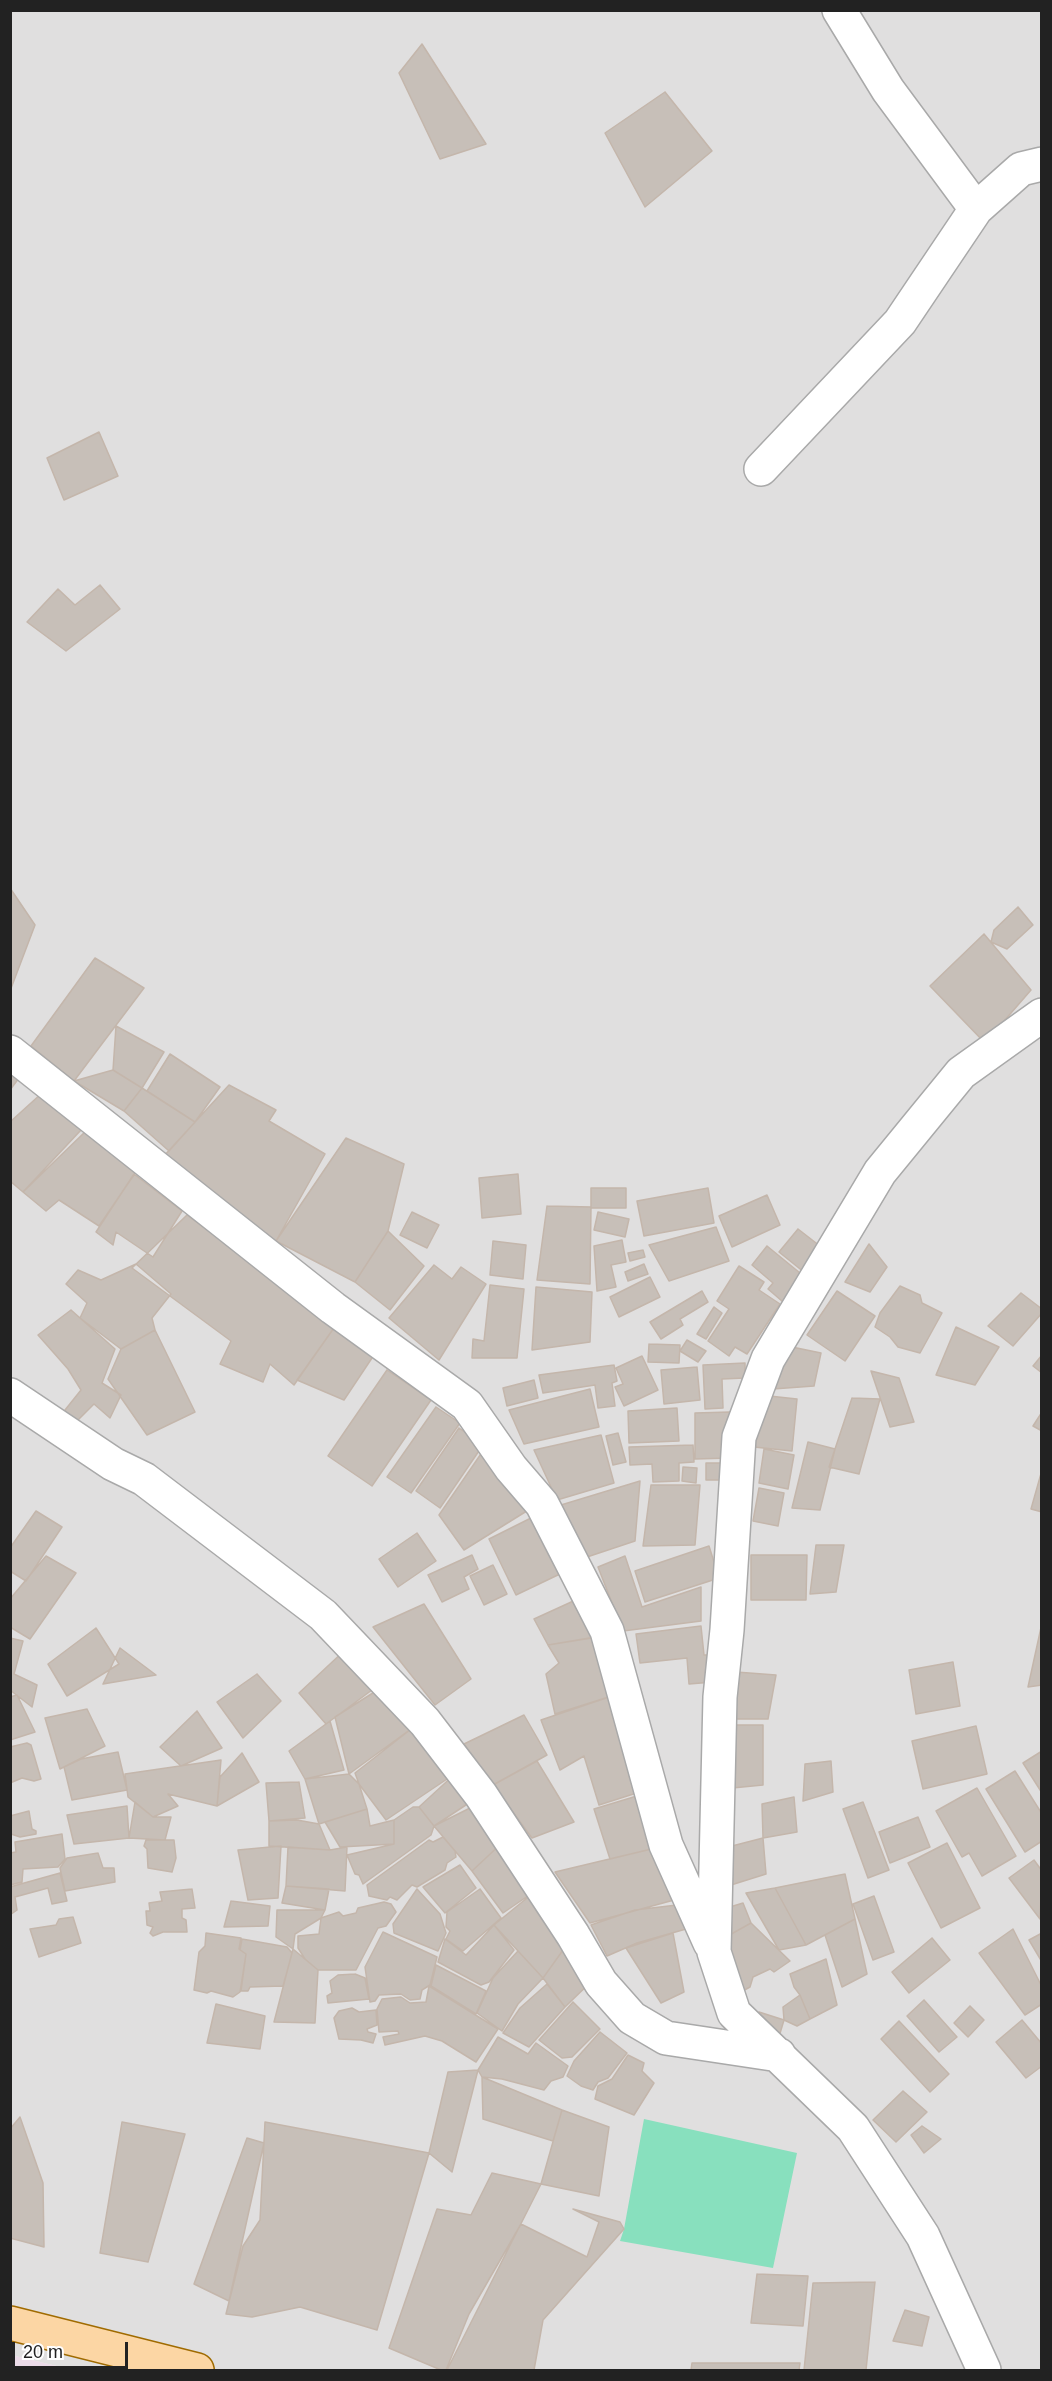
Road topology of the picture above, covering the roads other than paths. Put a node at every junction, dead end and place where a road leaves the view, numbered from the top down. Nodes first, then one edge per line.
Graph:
1 (839, 10) edge
2 (1041, 164) edge
3 (976, 209) junction
4 (761, 469) dead end
5 (1041, 1015) edge
6 (10, 1052) edge
7 (10, 1395) edge
8 (714, 1952) junction
9 (779, 2055) junction
10 (10, 2323) edge
11 (197, 2370) edge
12 (984, 2370) edge

1 - 3 street
2 - 3 street
3 - 4 street
5 - 8 street
6 - 8 street
7 - 9 street
8 - 9 street
9 - 12 street
10 - 11 main road

